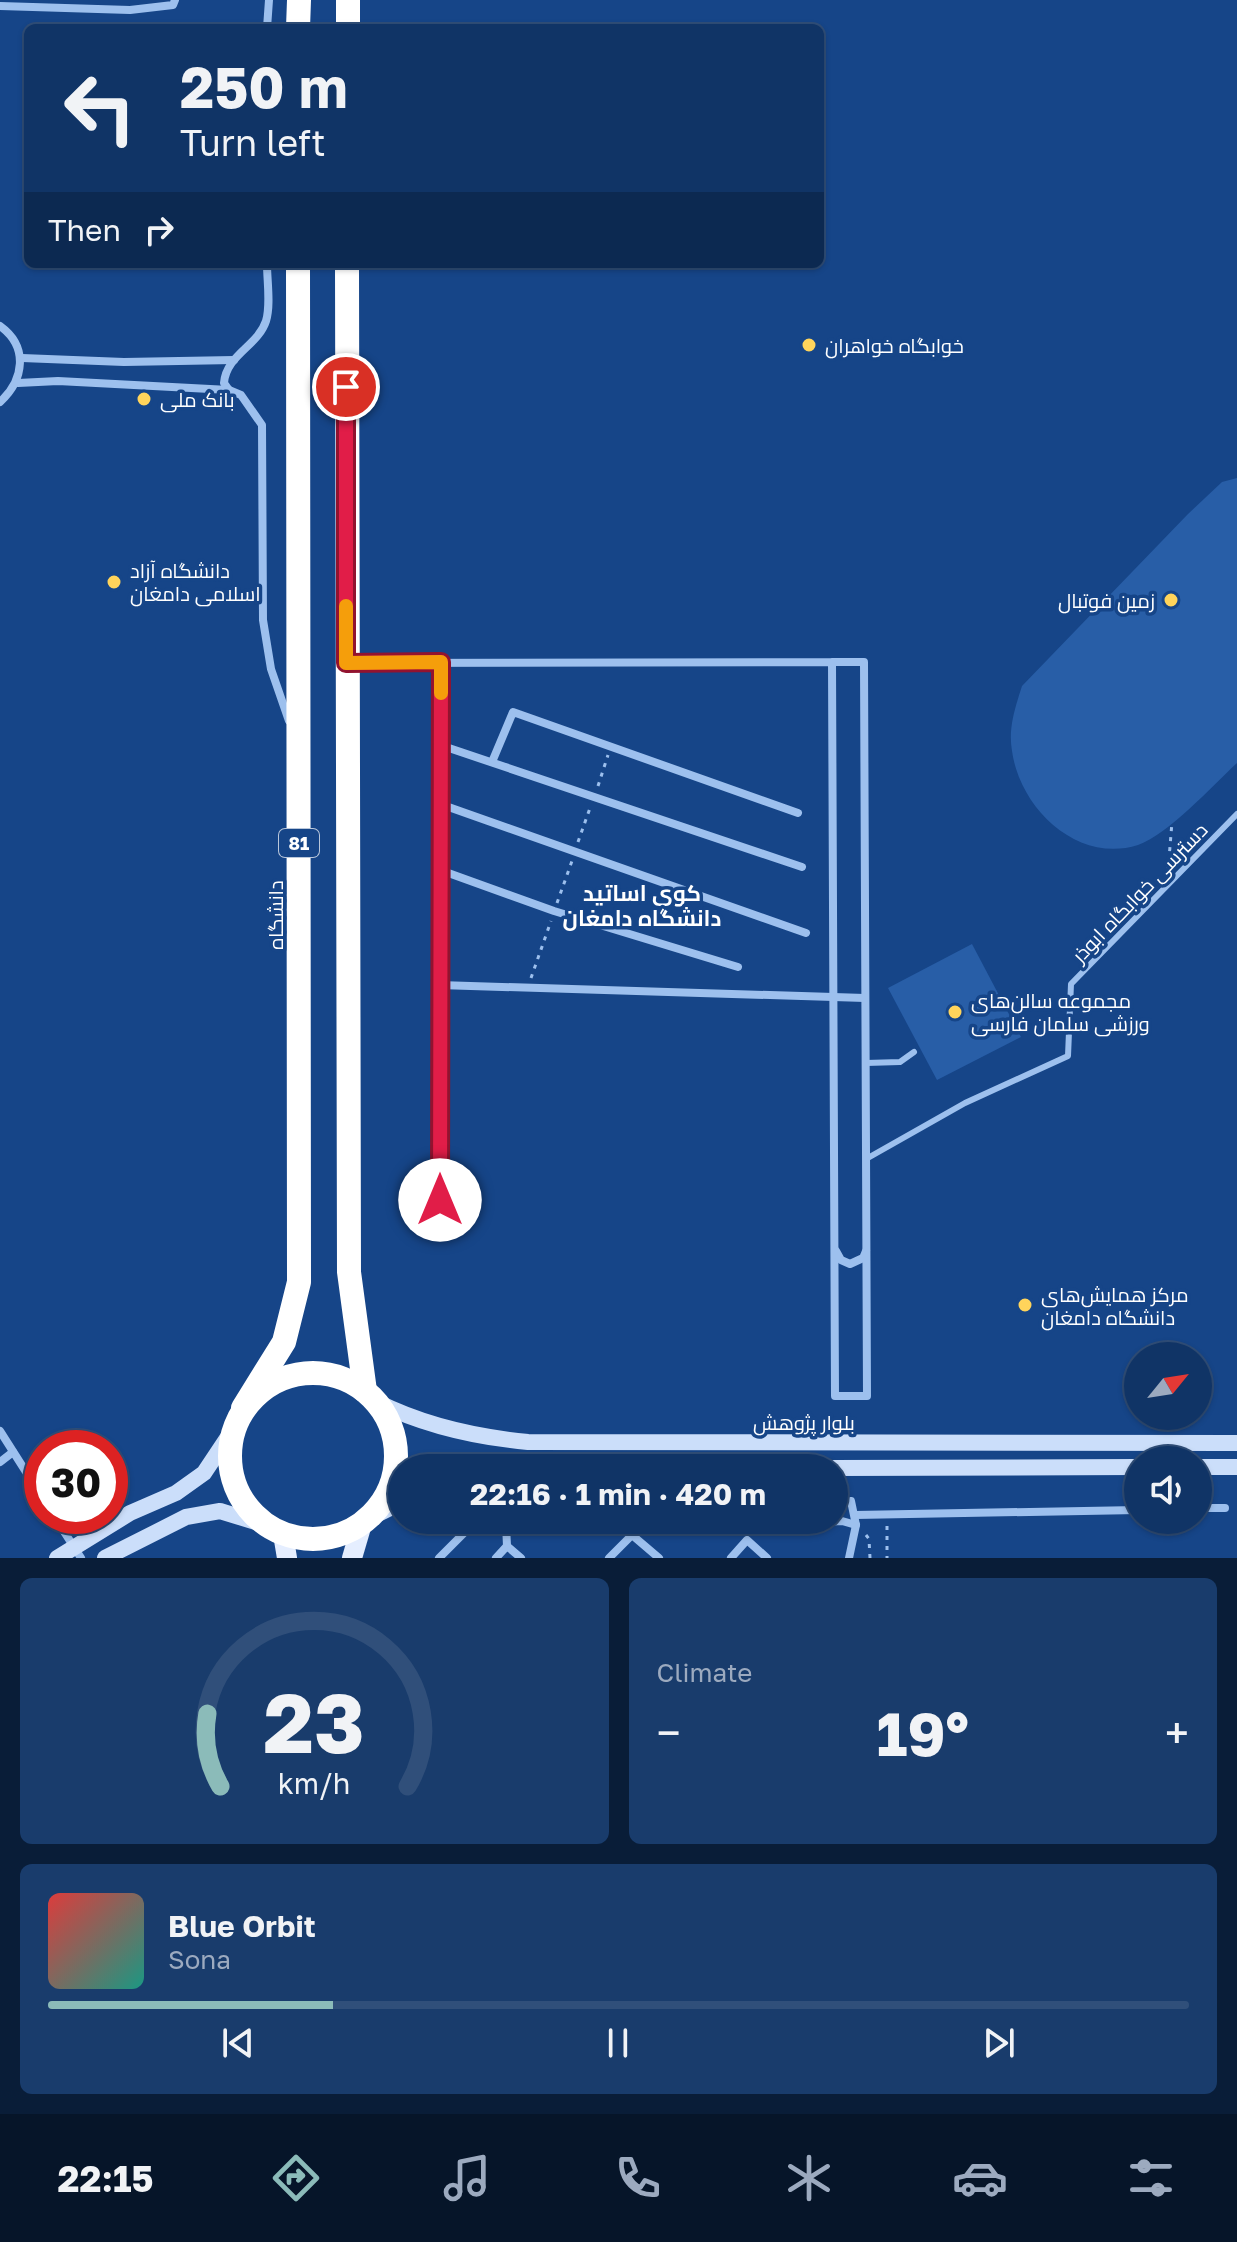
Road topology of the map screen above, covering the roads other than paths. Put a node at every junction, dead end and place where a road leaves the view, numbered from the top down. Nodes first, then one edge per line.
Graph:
1 (175, 0) edge
2 (269, 0) edge
3 (299, 0) edge
4 (348, 0) edge
5 (0, 6) edge
6 (267, 24) edge
7 (298, 24) edge
8 (348, 24) edge
9 (267, 268) edge
10 (298, 268) edge
11 (347, 268) edge
12 (0, 326) edge
13 (22, 358) junction
14 (234, 360) junction
15 (18, 383) junction
16 (229, 390) junction
17 (0, 402) edge
18 (441, 662) junction
19 (832, 662) junction
20 (346, 663) junction
21 (440, 745) junction
22 (298, 747) junction
23 (492, 762) junction
24 (440, 804) junction
25 (798, 813) dead end
26 (1237, 814) edge
27 (802, 867) dead end
28 (440, 870) junction
29 (806, 933) dead end
30 (738, 967) dead end
31 (439, 985) junction
32 (865, 998) junction
33 (833, 999) junction
34 (914, 1052) dead end
35 (866, 1063) junction
36 (866, 1159) junction
37 (440, 1200) dead end
38 (834, 1239) junction
39 (866, 1249) junction
40 (371, 1397) junction
41 (239, 1418) junction
42 (0, 1431) edge
43 (1237, 1443) edge
44 (13, 1452) junction
45 (0, 1462) edge
46 (1124, 1467) edge
47 (1212, 1467) edge
48 (1237, 1467) edge
49 (848, 1468) edge
50 (24, 1469) edge
51 (851, 1501) dead end
52 (1212, 1508) edge
53 (1225, 1508) dead end
54 (388, 1509) edge
55 (1124, 1510) edge
56 (855, 1520) junction
57 (848, 1521) edge
58 (364, 1522) junction
59 (66, 1534) edge
60 (463, 1534) edge
61 (506, 1534) edge
62 (747, 1534) edge
63 (632, 1535) joint
64 (279, 1539) edge
65 (747, 1540) junction
66 (507, 1546) junction
67 (78, 1552) edge
68 (57, 1558) edge
69 (105, 1558) edge
70 (352, 1558) edge
71 (439, 1558) edge
72 (496, 1558) edge
73 (521, 1558) edge
74 (609, 1558) edge
75 (659, 1558) edge
76 (731, 1558) edge
77 (767, 1558) edge
78 (849, 1558) edge

1 - 5 street
2 - 6 street
3 - 7 highway
4 - 8 highway
9 - 14 street
10 - 22 highway, دانشگاه / 81
11 - 20 highway, 81
12 - 13 street
13 - 14 street
13 - 15 street
14 - 16 street
15 - 16 street
15 - 17 street
16 - 22 street
18 - 19 street
18 - 20 street
18 - 21 street
19 - 32 street
19 - 33 street
20 - 40 highway, 81
21 - 23 street
21 - 24 street
22 - 41 highway, دانشگاه / 81
23 - 25 street
23 - 27 street
24 - 28 street
24 - 29 street
26 - 36 lane, دسترسی خوابگاه ابوذر
28 - 30 street
28 - 31 street
31 - 33 street
31 - 37 street
32 - 33 street
32 - 35 street
33 - 38 street
34 - 35 lane
35 - 36 street
36 - 39 street
38 - 39 street
38 - 39 street
40 - 41 highway
40 - 43 street, بلوار پژوهش
40 - 58 highway, 81
41 - 64 highway, 81
41 - 67 street
42 - 44 street
44 - 45 street
44 - 50 street
46 - 49 street
47 - 48 street
51 - 56 street
52 - 53 street
54 - 58 street
55 - 56 street
56 - 57 street
56 - 78 street
58 - 64 highway
58 - 70 main road, 81
59 - 67 street
60 - 71 street
61 - 66 street
62 - 65 street
63 - 74 street
63 - 75 street
64 - 69 street
65 - 76 street
65 - 77 street
66 - 72 street
66 - 73 street
67 - 68 street

